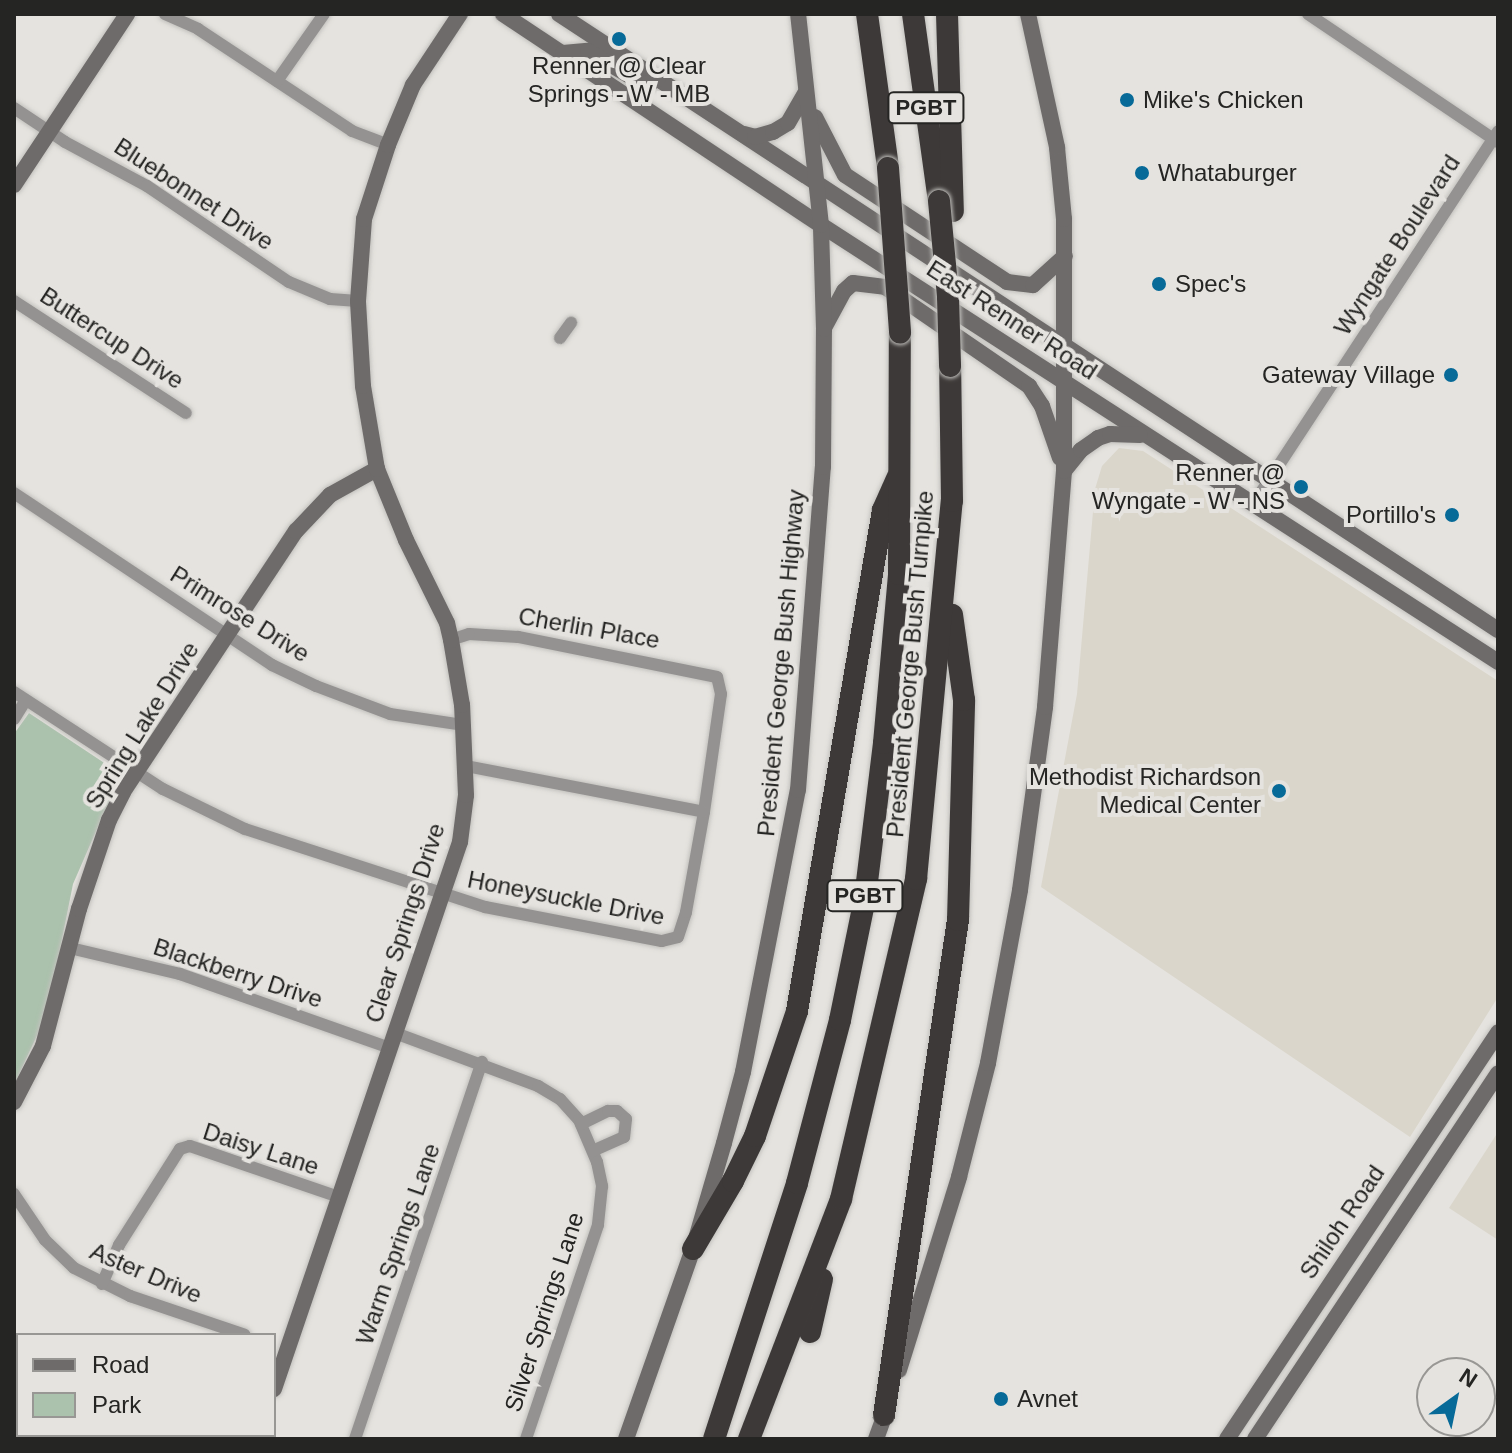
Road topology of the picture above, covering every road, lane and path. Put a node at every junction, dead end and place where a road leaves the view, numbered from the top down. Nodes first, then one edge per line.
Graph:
1 (127, 14) edge
2 (165, 14) edge
3 (324, 14) edge
4 (460, 14) edge
5 (503, 14) edge
6 (559, 14) edge
7 (798, 14) edge
8 (867, 14) edge
9 (913, 14) edge
10 (947, 14) edge
11 (1028, 14) edge
12 (1308, 14) edge
13 (563, 53) junction
14 (658, 79) junction
15 (277, 81) junction
16 (806, 93) junction
17 (14, 108) edge
18 (49, 131) junction
19 (740, 133) junction
20 (1496, 137) edge
21 (388, 145) junction
22 (816, 183) junction
23 (14, 185) edge
24 (946, 206) junction
25 (821, 225) junction
26 (1065, 256) junction
27 (14, 301) edge
28 (358, 301) junction
29 (571, 323) dead end
30 (824, 329) junction
31 (560, 338) dead end
32 (1064, 347) junction
33 (1067, 384) junction
34 (186, 413) dead end
35 (1146, 436) junction
36 (902, 466) junction
37 (377, 469) junction
38 (1064, 471) junction
39 (1269, 481) junction
40 (14, 493) edge
41 (1254, 503) junction
42 (947, 579) junction
43 (1456, 603) junction
44 (1418, 610) junction
45 (1498, 630) edge
46 (226, 635) junction
47 (451, 640) junction
48 (1495, 656) edge
49 (14, 692) edge
50 (26, 700) junction
51 (14, 719) edge
52 (464, 725) junction
53 (466, 766) junction
54 (135, 772) junction
55 (704, 812) junction
56 (442, 895) junction
57 (70, 948) junction
58 (1498, 1032) edge
59 (392, 1041) junction
60 (482, 1062) junction
61 (1498, 1073) edge
62 (14, 1102) edge
63 (581, 1124) junction
64 (593, 1151) junction
65 (1405, 1171) junction
66 (1421, 1189) junction
67 (14, 1194) edge
68 (339, 1197) junction
69 (841, 1199) junction
70 (693, 1249) junction
71 (102, 1284) junction
72 (810, 1332) dead end
73 (239, 1333) edge
74 (281, 1347) edge
75 (276, 1377) edge
76 (884, 1415) junction
77 (355, 1439) edge
78 (526, 1439) edge
79 (626, 1439) edge
80 (714, 1439) edge
81 (749, 1439) edge
82 (876, 1439) edge
83 (1227, 1439) edge
84 (1255, 1439) edge

1 - 18 main road
2 - 15 street
3 - 15 street
4 - 21 main road, Clear Springs Drive
5 - 13 main road, East Renner Road
6 - 14 main road, East Renner Road
7 - 16 main road, President George Bush Highway
8 - 36 highway, President George Bush Turnpike / PGBT, bridge
9 - 24 highway, PGBT
10 - 24 highway
11 - 26 main road
12 - 20 street
13 - 14 main road
13 - 25 main road, East Renner Road
14 - 19 main road, East Renner Road
15 - 21 street
16 - 19 main road
16 - 22 main road, President George Bush Highway
16 - 26 main road
17 - 18 street, Bluebonnet Drive
18 - 23 main road
18 - 28 street, Bluebonnet Drive
19 - 22 main road, East Renner Road
20 - 39 street, Wyngate Boulevard
21 - 28 main road, Clear Springs Drive
22 - 25 main road, President George Bush Highway
22 - 32 main road, East Renner Road
24 - 42 highway, President George Bush Turnpike / PGBT, bridge
25 - 30 main road, President George Bush Highway
25 - 33 main road, East Renner Road
26 - 32 main road
27 - 34 street, Buttercup Drive
28 - 37 main road, Clear Springs Drive
29 - 31 street
30 - 38 main road
30 - 70 main road, President George Bush Highway
32 - 33 main road
32 - 39 main road, East Renner Road
33 - 35 main road, East Renner Road
33 - 38 main road
35 - 38 main road
35 - 41 main road, East Renner Road
36 - 70 highway
36 - 80 highway, President George Bush Turnpike / PGBT
37 - 46 main road, Spring Lake Drive
37 - 47 main road, Clear Springs Drive
38 - 76 main road
39 - 41 street, Wyngate Boulevard
39 - 43 main road, East Renner Road
40 - 46 street, Primrose Drive
41 - 44 main road, East Renner Road
42 - 69 highway, President George Bush Turnpike / PGBT
42 - 76 highway
43 - 44 main road
43 - 45 main road, East Renner Road
44 - 48 main road, East Renner Road
46 - 52 street, Primrose Drive
46 - 54 main road, Spring Lake Drive
47 - 52 main road, Clear Springs Drive
47 - 55 street, Cherlin Place
49 - 50 street, Honeysuckle Drive
50 - 51 street
50 - 54 street, Honeysuckle Drive
52 - 53 main road, Clear Springs Drive
53 - 55 street
53 - 56 main road, Clear Springs Drive
54 - 56 street, Honeysuckle Drive
54 - 57 main road, Spring Lake Drive
55 - 56 street, Honeysuckle Drive
56 - 59 main road, Clear Springs Drive
57 - 59 street, Blackberry Drive
57 - 62 main road, Spring Lake Drive
58 - 65 main road, Shiloh Road
59 - 60 street, Silver Springs Lane
59 - 68 main road, Clear Springs Drive
60 - 63 street, Silver Springs Lane
60 - 77 street, Warm Springs Lane
61 - 66 main road, Shiloh Road
63 - 64 street, Silver Springs Lane
63 - 64 street
64 - 78 street, Silver Springs Lane
65 - 66 main road
65 - 83 main road, Shiloh Road
66 - 84 main road, Shiloh Road
67 - 71 street, Aster Drive
68 - 71 street, Daisy Lane
68 - 74 main road, Clear Springs Drive
69 - 72 highway
69 - 81 highway, President George Bush Turnpike / PGBT
70 - 79 main road, President George Bush Highway
71 - 73 street, Aster Drive
74 - 75 main road, Clear Springs Drive
76 - 82 main road

